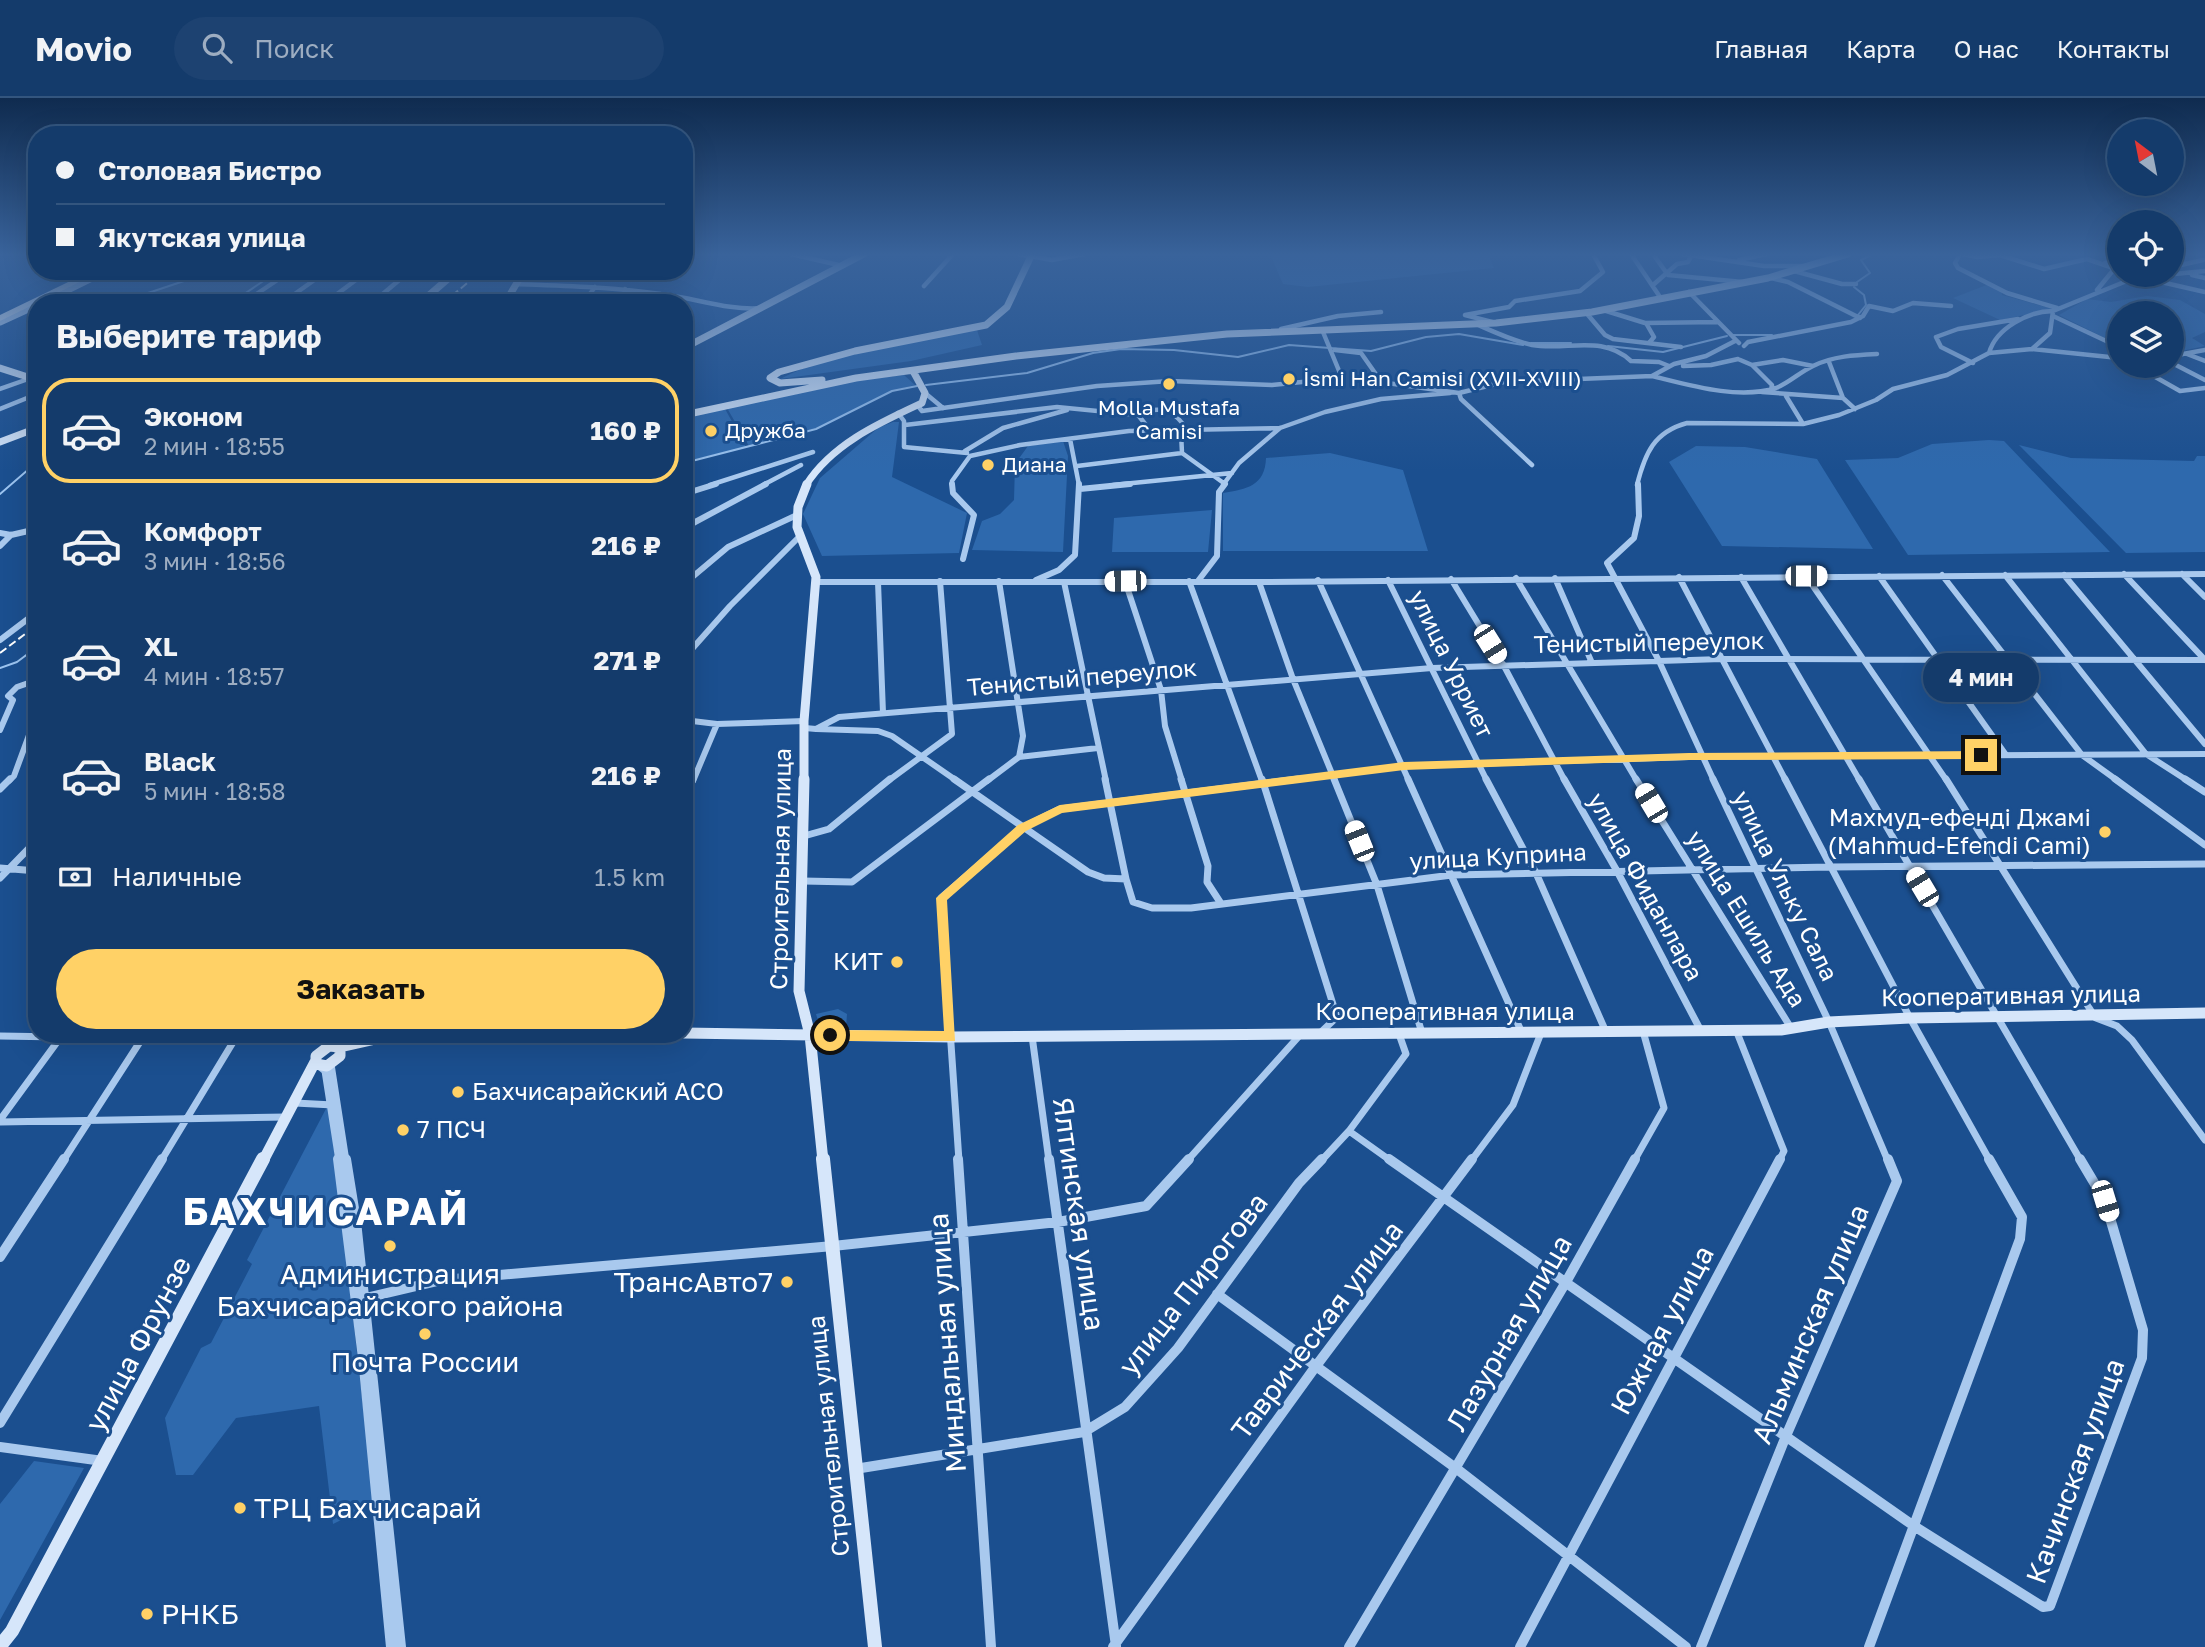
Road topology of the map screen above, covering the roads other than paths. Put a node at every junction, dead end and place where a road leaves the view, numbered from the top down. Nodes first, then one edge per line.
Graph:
1 (727, 326) edge
2 (980, 326) edge
3 (1297, 326) edge
4 (1432, 326) edge
5 (1481, 326) edge
6 (1497, 326) edge
7 (1598, 326) edge
8 (1648, 326) edge
9 (1722, 326) edge
10 (1831, 326) edge
11 (1974, 326) edge
12 (2011, 326) edge
13 (2051, 326) edge
14 (2081, 326) edge
15 (1323, 332) junction
16 (1270, 333) junction
17 (1498, 334) junction
18 (1735, 341) junction
19 (2107, 341) edge
20 (1649, 343) junction
21 (693, 344) edge
22 (1744, 346) junction
23 (1681, 347) dead end
24 (1335, 348) junction
25 (2032, 349) junction
26 (2205, 350) edge
27 (1989, 353) junction
28 (1877, 354) dead end
29 (2186, 354) joint
30 (2107, 357) edge
31 (1738, 359) junction
32 (2205, 361) edge
33 (1829, 362) junction
34 (1973, 363) junction
35 (1752, 365) junction
36 (1669, 366) junction
37 (1815, 367) junction
38 (0, 368) edge
39 (2184, 369) edge
40 (913, 371) junction
41 (1659, 371) junction
42 (894, 373) junction
43 (1653, 376) junction
44 (28, 377) edge
45 (2157, 378) edge
46 (2205, 380) edge
47 (28, 381) edge
48 (921, 388) junction
49 (2205, 388) edge
50 (0, 389) edge
51 (1770, 391) junction
52 (1450, 393) junction
53 (1458, 393) junction
54 (1786, 396) junction
55 (28, 398) edge
56 (1843, 398) junction
57 (918, 406) junction
58 (1079, 407) junction
59 (943, 408) junction
60 (0, 409) edge
61 (1855, 410) junction
62 (693, 413) edge
63 (898, 414) junction
64 (1138, 415) junction
65 (1803, 424) junction
66 (905, 425) junction
67 (1280, 428) junction
68 (1150, 430) junction
69 (28, 431) edge
70 (1184, 432) junction
71 (1070, 439) junction
72 (0, 442) edge
73 (965, 451) junction
74 (813, 452) dead end
75 (1182, 453) junction
76 (970, 457) junction
77 (801, 465) dead end
78 (1532, 465) dead end
79 (1077, 466) junction
80 (1232, 473) junction
81 (1210, 476) junction
82 (1225, 484) junction
83 (1080, 489) junction
84 (693, 491) edge
85 (797, 515) junction
86 (693, 523) edge
87 (28, 531) edge
88 (0, 533) edge
89 (11, 535) junction
90 (800, 536) junction
91 (0, 547) edge
92 (963, 558) dead end
93 (2124, 574) junction
94 (2182, 574) junction
95 (2205, 574) edge
96 (1942, 575) junction
97 (2005, 575) junction
98 (2064, 575) junction
99 (693, 576) edge
100 (1806, 576) junction
101 (1880, 576) junction
102 (1679, 577) junction
103 (1741, 577) junction
104 (1555, 578) junction
105 (1615, 578) junction
106 (1451, 579) junction
107 (1516, 579) junction
108 (1318, 580) junction
109 (1388, 580) junction
110 (940, 581) junction
111 (999, 581) junction
112 (1033, 581) junction
113 (1125, 581) junction
114 (1194, 581) junction
115 (815, 582) junction
116 (878, 582) junction
117 (1064, 582) junction
118 (1259, 582) junction
119 (2205, 597) edge
120 (28, 619) edge
121 (0, 640) edge
122 (693, 648) edge
123 (1940, 658) junction
124 (2008, 658) junction
125 (2071, 658) junction
126 (1722, 659) junction
127 (1789, 659) junction
128 (1867, 660) junction
129 (2205, 660) edge
130 (1659, 661) junction
131 (2137, 661) junction
132 (1564, 663) junction
133 (1592, 663) junction
134 (1504, 666) junction
135 (1432, 668) junction
136 (1362, 671) junction
137 (1293, 679) junction
138 (28, 683) edge
139 (1228, 686) junction
140 (1161, 691) junction
141 (1086, 698) junction
142 (1018, 702) junction
143 (949, 708) junction
144 (883, 713) junction
145 (693, 721) edge
146 (717, 724) junction
147 (805, 724) junction
148 (816, 729) junction
149 (0, 730) edge
150 (28, 738) edge
151 (2205, 744) edge
152 (1098, 748) junction
153 (2146, 754) junction
154 (2205, 754) edge
155 (1931, 755) junction
156 (2006, 755) junction
157 (2082, 755) junction
158 (922, 756) junction
159 (1772, 756) junction
160 (1845, 756) junction
161 (1019, 757) junction
162 (1702, 757) junction
163 (1624, 759) junction
164 (1553, 761) junction
165 (1478, 764) junction
166 (1404, 766) junction
167 (1332, 774) junction
168 (693, 780) edge
169 (1263, 783) junction
170 (0, 789) edge
171 (1186, 792) junction
172 (2205, 792) edge
173 (972, 793) junction
174 (1110, 801) junction
175 (1022, 828) junction
176 (804, 836) junction
177 (2205, 845) edge
178 (28, 848) edge
179 (2205, 864) edge
180 (1909, 866) junction
181 (1830, 867) junction
182 (2001, 867) junction
183 (4, 868) edge
184 (1753, 868) junction
185 (1692, 869) junction
186 (28, 870) edge
187 (1617, 871) junction
188 (1536, 873) junction
189 (1452, 875) junction
190 (0, 878) edge
191 (1126, 879) junction
192 (803, 881) junction
193 (1377, 885) junction
194 (1300, 895) junction
195 (1220, 902) junction
196 (2091, 1014) junction
197 (2203, 1014) edge
198 (1998, 1016) junction
199 (1910, 1018) junction
200 (1829, 1022) junction
201 (1791, 1028) junction
202 (1736, 1030) junction
203 (1643, 1031) junction
204 (1701, 1031) junction
205 (1541, 1032) junction
206 (1606, 1032) junction
207 (693, 1033) edge
208 (1522, 1033) junction
209 (1300, 1034) junction
210 (1318, 1034) junction
211 (1399, 1034) junction
212 (1422, 1034) junction
213 (810, 1035) junction
214 (0, 1036) edge
215 (28, 1036) edge
216 (1032, 1036) junction
217 (951, 1037) junction
218 (56, 1043) edge
219 (139, 1043) edge
220 (232, 1043) edge
221 (360, 1043) edge
222 (328, 1053) edge
223 (295, 1103) junction
224 (334, 1105) junction
225 (288, 1117) junction
226 (185, 1119) junction
227 (89, 1120) junction
228 (0, 1121) edge
229 (1349, 1131) junction
230 (2205, 1140) edge
231 (1445, 1196) junction
232 (1058, 1222) junction
233 (962, 1232) junction
234 (833, 1246) junction
235 (0, 1257) edge
236 (1566, 1282) junction
237 (1217, 1294) junction
238 (361, 1299) junction
239 (1673, 1357) junction
240 (1317, 1366) junction
241 (373, 1402) junction
242 (0, 1423) edge
243 (1084, 1432) junction
244 (1786, 1436) junction
245 (0, 1447) edge
246 (976, 1450) junction
247 (103, 1461) junction
248 (854, 1469) junction
249 (1457, 1469) junction
250 (1914, 1526) junction
251 (1570, 1555) junction
252 (0, 1646) edge
253 (1115, 1646) edge
254 (391, 1647) edge
255 (401, 1647) edge
256 (875, 1647) edge
257 (991, 1647) edge
258 (1349, 1647) edge
259 (1520, 1647) edge
260 (1686, 1647) edge
261 (1701, 1647) edge
262 (1869, 1647) edge

1 - 21 main road
2 - 42 main road
3 - 16 street
4 - 15 main road
5 - 17 street
6 - 17 street
7 - 20 street
8 - 20 street
9 - 18 street
10 - 22 street
11 - 34 street
12 - 27 street
13 - 25 street
14 - 19 street
15 - 16 main road
15 - 24 street
16 - 40 main road
17 - 36 street
18 - 22 street
18 - 36 street
20 - 23 street
22 - 31 street
24 - 52 street
24 - 59 street
25 - 27 street
25 - 30 street
26 - 29 street
27 - 34 street
28 - 33 street
29 - 32 street
31 - 35 street
31 - 41 street
33 - 37 street
33 - 56 street
34 - 61 street
35 - 37 street
35 - 51 street
36 - 41 street
37 - 51 street
38 - 44 main road
39 - 46 street
40 - 42 main road
40 - 48 main road
41 - 43 street
42 - 62 main road
43 - 51 street
43 - 53 street
45 - 49 street
47 - 50 street
48 - 57 main road
48 - 59 street
51 - 54 street
52 - 53 street
52 - 67 street
53 - 78 street
54 - 56 street
54 - 65 street
55 - 60 street
56 - 61 street
57 - 59 street
57 - 63 main road, Строительная улица
58 - 64 street
58 - 66 street
58 - 73 street
61 - 65 street
63 - 66 street
63 - 85 main road, Строительная улица
64 - 68 street
64 - 70 street
65 - 105 street
66 - 73 street
67 - 70 street
67 - 80 street
68 - 70 street
68 - 71 street
69 - 72 main road
70 - 75 street
71 - 76 street
71 - 79 street
73 - 76 street
74 - 84 street
75 - 79 street
75 - 81 street
76 - 92 street
77 - 86 street
79 - 83 street
80 - 81 street
80 - 82 street
81 - 82 street
81 - 83 street
82 - 114 street
83 - 112 street
85 - 90 main road, Строительная улица
85 - 99 street
87 - 89 street
88 - 89 street
89 - 91 street
90 - 115 main road, Строительная улица
90 - 122 street
93 - 94 street
93 - 98 street
93 - 129 street
94 - 95 street
94 - 119 street
96 - 97 street
96 - 101 street
96 - 124 street
97 - 98 street
97 - 125 street
98 - 131 street
100 - 101 street
100 - 103 street
100 - 128 street
101 - 123 street
102 - 103 street
102 - 105 street
102 - 126 street
103 - 127 street
104 - 105 street
104 - 107 street
104 - 133 street
105 - 130 street, улица Ульку Сала
106 - 107 street
106 - 109 street
106 - 134 street, улица Фиданлара
107 - 132 street, улица Ешиль Ада
108 - 109 street
108 - 118 street
108 - 136 street
109 - 135 street, улица Урриет
110 - 111 street
110 - 116 street
110 - 143 street
111 - 112 street
111 - 142 street
112 - 117 street
113 - 114 street
113 - 117 street
113 - 140 street
114 - 118 street
114 - 139 street
115 - 116 street
115 - 147 main road, Строительная улица
116 - 144 street
117 - 141 street
118 - 137 street
120 - 121 street
123 - 124 street, Тенистый переулок
123 - 128 street, Тенистый переулок
123 - 156 street
124 - 125 street, Тенистый переулок
124 - 157 street
125 - 131 street, Тенистый переулок
125 - 153 street
126 - 127 street, Тенистый переулок
126 - 130 street, Тенистый переулок
126 - 159 street
127 - 128 street, Тенистый переулок
127 - 160 street
128 - 155 street
129 - 131 street, Тенистый переулок
130 - 133 street, Тенистый переулок
130 - 162 street, улица Ульку Сала
131 - 151 street
132 - 133 street, Тенистый переулок
132 - 134 street, Тенистый переулок
132 - 163 street, улица Ешиль Ада
134 - 135 street, Тенистый переулок
134 - 164 street, улица Фиданлара
135 - 136 street, Тенистый переулок
135 - 165 street, улица Урриет
136 - 137 street, Тенистый переулок
136 - 166 street
137 - 139 street, Тенистый переулок
137 - 167 street
138 - 149 street
139 - 140 street, Тенистый переулок
139 - 169 street
140 - 141 street, Тенистый переулок
140 - 171 street
141 - 142 street, Тенистый переулок
141 - 152 street
142 - 143 street, Тенистый переулок
142 - 161 street
143 - 144 street, Тенистый переулок
143 - 158 street
144 - 148 street, Тенистый переулок
145 - 146 street, Тенистый переулок
146 - 147 street, Тенистый переулок
146 - 168 street
147 - 148 street, Тенистый переулок
147 - 176 main road, Строительная улица
148 - 158 street
150 - 170 street
152 - 161 street
152 - 174 street
153 - 154 street
153 - 157 street
153 - 172 street
155 - 156 street
155 - 160 street
155 - 182 street
156 - 157 street
157 - 177 street
158 - 173 street
158 - 176 street
159 - 160 street
159 - 162 street
159 - 181 street
160 - 180 street
161 - 173 street
162 - 163 street
162 - 184 street, улица Ульку Сала
163 - 164 street
163 - 185 street, улица Ешиль Ада
164 - 165 street
164 - 187 street, улица Фиданлара
165 - 166 street
165 - 188 street, улица Урриет
166 - 167 street
166 - 189 street
167 - 169 street
167 - 193 street
169 - 171 street
169 - 194 street
171 - 174 street
171 - 195 street
173 - 175 street
173 - 192 street
174 - 175 street
174 - 191 street
175 - 191 street
175 - 217 street, Миндальная улица
176 - 192 main road, Строительная улица
178 - 183 street
179 - 182 street, улица Куприна
180 - 181 street, улица Куприна
180 - 182 street, улица Куприна
180 - 198 street
181 - 184 street, улица Куприна
181 - 199 street
182 - 196 street
183 - 186 street
183 - 190 street
184 - 185 street, улица Куприна
184 - 200 street, улица Ульку Сала
185 - 187 street, улица Куприна
185 - 201 street, улица Ешиль Ада
187 - 188 street, улица Куприна
187 - 204 street, улица Фиданлара
188 - 189 street, улица Куприна
188 - 206 street, улица Урриет
189 - 193 street, улица Куприна
189 - 208 street
191 - 195 street, улица Куприна
192 - 213 main road, Строительная улица
193 - 194 street, улица Куприна
193 - 212 street
194 - 195 street, улица Куприна
194 - 210 street
196 - 197 main road, Кооперативная улица
196 - 198 main road, Кооперативная улица
196 - 230 street
198 - 199 main road, Кооперативная улица
198 - 250 street, Качинская улица
199 - 200 main road, Кооперативная улица
199 - 250 street
200 - 201 main road, Кооперативная улица
200 - 244 street, Альминская улица
201 - 202 main road, Кооперативная улица
202 - 204 main road, Кооперативная улица
202 - 239 street, Южная улица
203 - 204 main road, Кооперативная улица
203 - 206 main road, Кооперативная улица
203 - 236 street, Лазурная улица
205 - 206 main road, Кооперативная улица
205 - 208 main road, Кооперативная улица
205 - 231 street, Таврическая улица
207 - 213 main road, Кооперативная улица
208 - 212 main road, Кооперативная улица
209 - 210 main road, Кооперативная улица
209 - 216 main road, Кооперативная улица
209 - 232 street
210 - 211 main road, Кооперативная улица
211 - 212 main road, Кооперативная улица
211 - 229 street, улица Пирогова
213 - 217 main road, Кооперативная улица
213 - 234 main road, Строительная улица
214 - 215 street
216 - 217 main road, Кооперативная улица
216 - 232 street, Ялтинская улица
217 - 233 street, Миндальная улица
218 - 228 street
219 - 227 street
220 - 226 street
221 - 222 main road
222 - 223 main road, улица Фрунзе
222 - 224 street
223 - 224 street
223 - 225 main road, улица Фрунзе
224 - 238 street
225 - 226 street
225 - 247 main road, улица Фрунзе
226 - 227 street
226 - 242 street
227 - 228 street
227 - 235 street
229 - 231 street
229 - 237 street, улица Пирогова
231 - 236 street
231 - 240 street, Таврическая улица
232 - 233 street
232 - 243 street, Ялтинская улица
233 - 234 street
233 - 246 street, Миндальная улица
234 - 238 street
234 - 248 main road, Строительная улица
236 - 239 street
236 - 249 street, Лазурная улица
237 - 240 street
237 - 243 street, улица Пирогова
238 - 241 street
239 - 244 street
239 - 251 street, Южная улица
240 - 249 street
240 - 253 street, Таврическая улица
241 - 254 street
241 - 255 street
243 - 246 street, улица Пирогова
243 - 253 street, Ялтинская улица
244 - 250 street
244 - 261 street, Альминская улица
245 - 247 street
246 - 248 street, улица Пирогова
246 - 257 street, Миндальная улица
247 - 252 main road, улица Фрунзе
248 - 256 main road, Строительная улица
249 - 251 street
249 - 258 street, Лазурная улица
250 - 262 street
251 - 259 street, Южная улица
251 - 260 street

